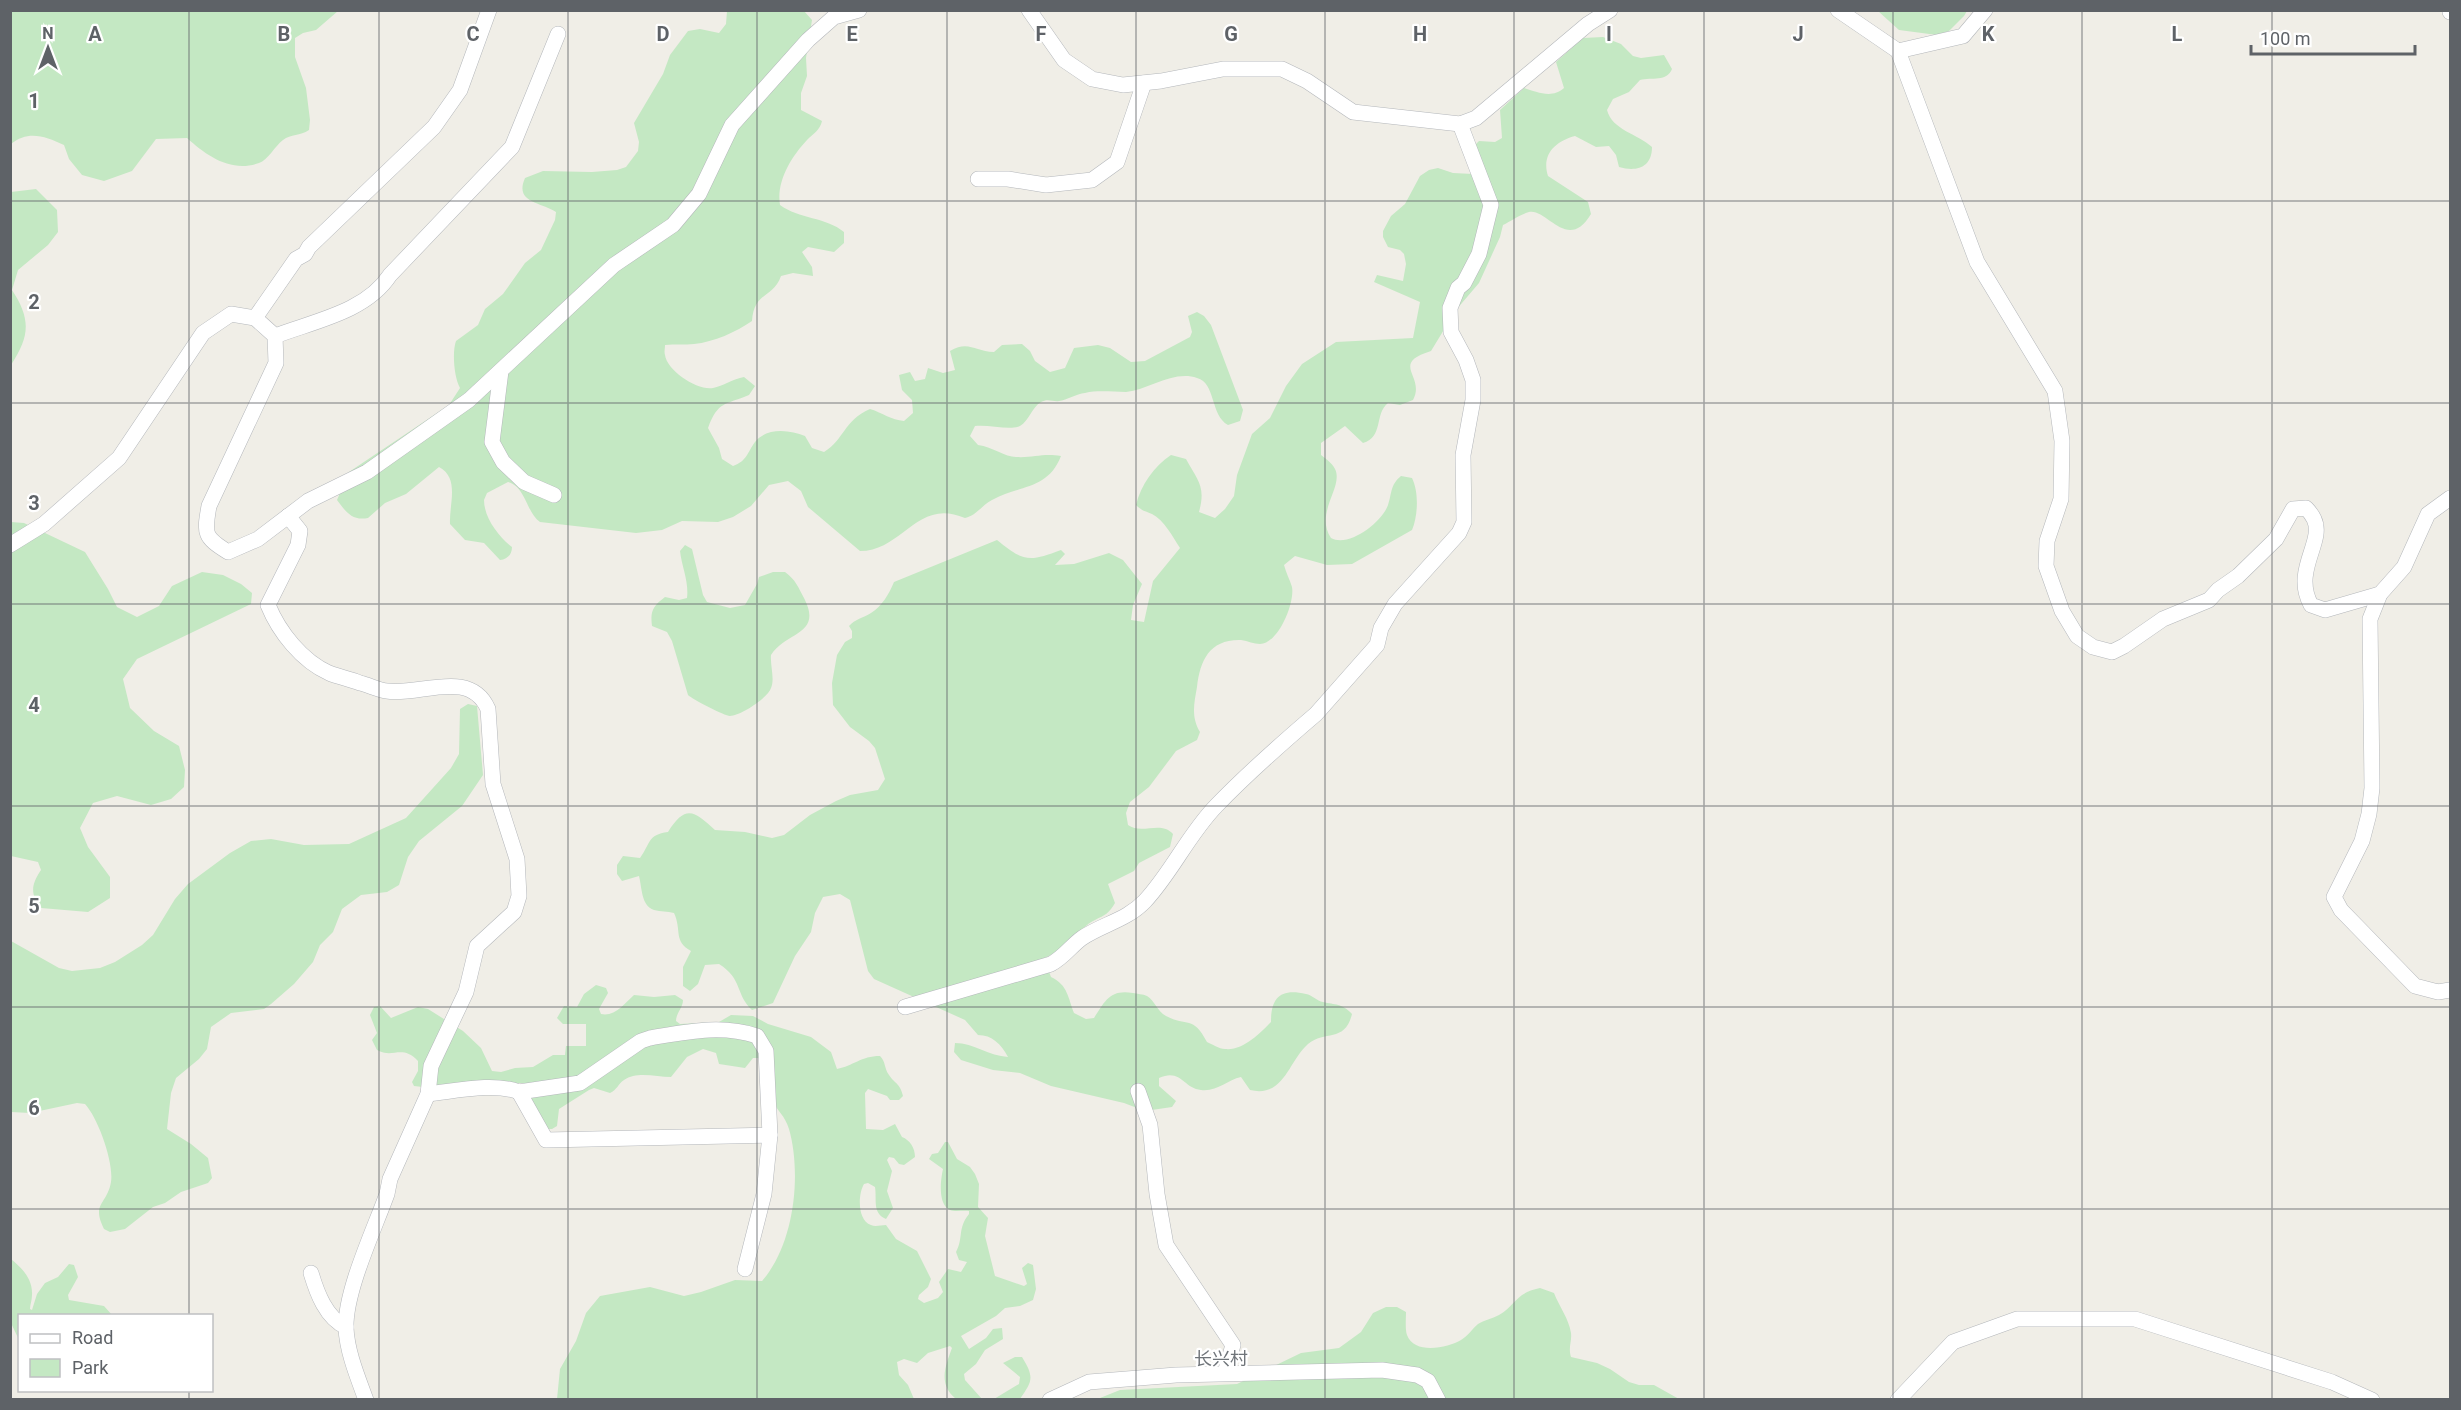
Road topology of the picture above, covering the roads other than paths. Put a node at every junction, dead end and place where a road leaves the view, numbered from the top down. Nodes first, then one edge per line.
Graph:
1 (489, 10) edge
2 (859, 10) edge
3 (1029, 10) edge
4 (1610, 10) edge
5 (1838, 10) edge
6 (1985, 10) edge
7 (558, 34) dead end
8 (1898, 51) junction
9 (1144, 83) junction
10 (1460, 124) junction
11 (978, 179) dead end
12 (255, 318) junction
13 (275, 336) junction
14 (501, 371) junction
15 (554, 495) dead end
16 (2451, 498) edge
17 (288, 516) junction
18 (10, 545) edge
19 (2380, 594) junction
20 (2451, 990) edge
21 (905, 1007) dead end
22 (1138, 1091) dead end
23 (519, 1092) junction
24 (428, 1094) junction
25 (770, 1136) junction
26 (745, 1269) dead end
27 (310, 1273) dead end
28 (346, 1327) junction
29 (1225, 1374) junction
30 (366, 1400) edge
31 (1050, 1400) edge
32 (1438, 1400) edge
33 (1898, 1400) edge
34 (2372, 1400) edge

1 - 12 street
2 - 14 street
3 - 9 street
4 - 10 street
5 - 8 street
6 - 8 street
7 - 13 street
8 - 19 street
9 - 10 street
9 - 11 street
10 - 21 street
12 - 13 street
12 - 18 street
13 - 17 street
14 - 15 street
14 - 17 street
16 - 19 street
17 - 24 street
19 - 20 street
22 - 29 street
23 - 24 street
23 - 25 street
23 - 25 street
24 - 28 street
25 - 26 street
27 - 28 street
28 - 30 street
29 - 31 street
29 - 32 street
33 - 34 street

